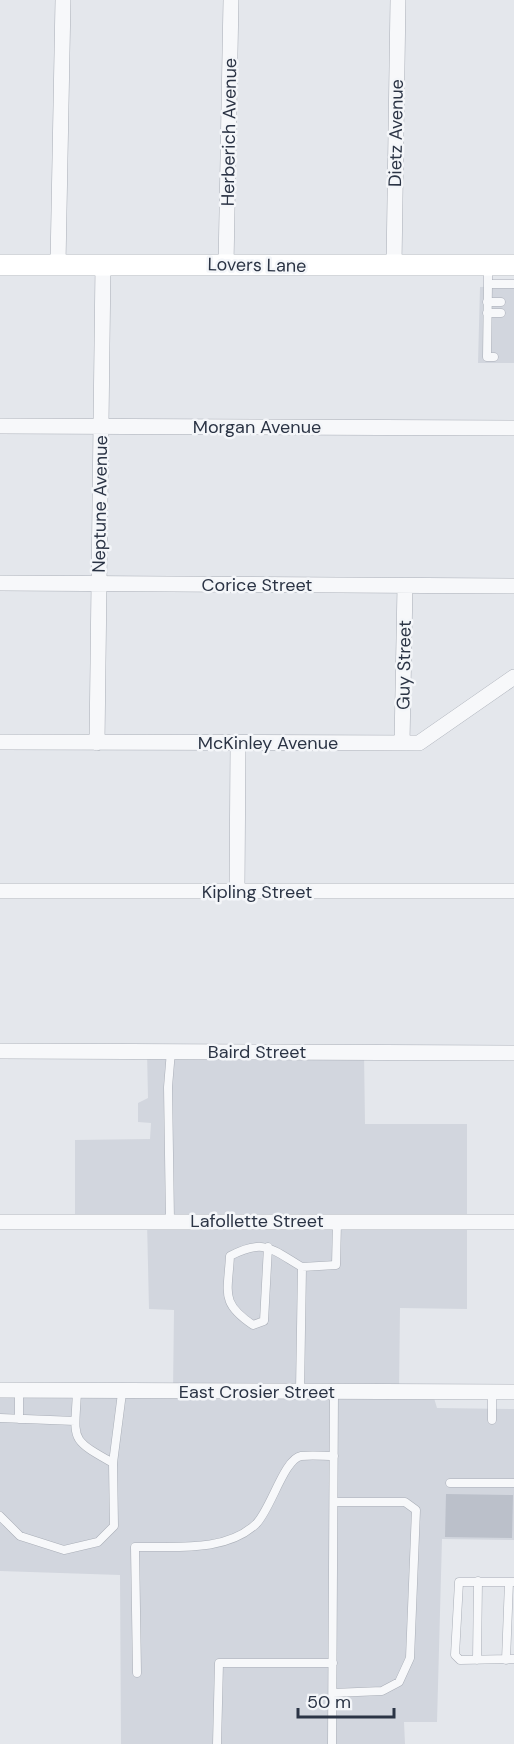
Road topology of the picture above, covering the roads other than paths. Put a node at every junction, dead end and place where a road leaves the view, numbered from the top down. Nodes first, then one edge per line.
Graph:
1 (63, 0) edge
2 (231, 0) edge
3 (398, 0) edge
4 (58, 264) junction
5 (0, 265) edge
6 (103, 265) junction
7 (226, 265) junction
8 (514, 265) edge
9 (394, 266) junction
10 (488, 275) junction
11 (514, 284) edge
12 (487, 302) junction
13 (501, 302) dead end
14 (487, 314) junction
15 (501, 314) dead end
16 (494, 357) dead end
17 (0, 426) edge
18 (101, 426) junction
19 (514, 428) edge
20 (0, 584) edge
21 (99, 584) junction
22 (405, 586) junction
23 (514, 586) edge
24 (514, 677) edge
25 (0, 742) edge
26 (97, 743) junction
27 (402, 743) junction
28 (238, 744) junction
29 (0, 891) edge
30 (514, 891) edge
31 (237, 892) junction
32 (0, 1051) edge
33 (171, 1051) junction
34 (514, 1053) edge
35 (170, 1221) junction
36 (0, 1222) edge
37 (337, 1222) junction
38 (514, 1222) edge
39 (268, 1247) junction
40 (302, 1267) junction
41 (0, 1390) edge
42 (19, 1390) junction
43 (77, 1391) junction
44 (300, 1391) junction
45 (334, 1392) junction
46 (492, 1392) junction
47 (514, 1392) edge
48 (122, 1393) junction
49 (0, 1418) edge
50 (19, 1419) junction
51 (492, 1420) dead end
52 (75, 1421) junction
53 (334, 1456) junction
54 (113, 1463) junction
55 (450, 1483) dead end
56 (514, 1484) edge
57 (334, 1502) junction
58 (0, 1516) edge
59 (478, 1581) junction
60 (511, 1582) edge
61 (477, 1660) junction
62 (510, 1660) edge
63 (333, 1663) junction
64 (136, 1673) dead end
65 (333, 1693) junction
66 (217, 1744) edge
67 (332, 1744) edge

1 - 4 street
2 - 7 street, Herberich Avenue
3 - 9 street, Dietz Avenue
4 - 5 street, Lovers Lane
4 - 6 street, Lovers Lane
6 - 7 street, Lovers Lane
6 - 18 street, Neptune Avenue
7 - 9 street, Lovers Lane
8 - 10 street, Lovers Lane
9 - 10 street, Lovers Lane
10 - 11 lane
10 - 12 lane
12 - 13 lane
12 - 14 lane
14 - 15 lane
14 - 16 lane
17 - 18 street, Morgan Avenue
18 - 19 street, Morgan Avenue
18 - 21 street, Neptune Avenue
20 - 21 street, Corice Street
21 - 22 street, Corice Street
21 - 26 street, Neptune Avenue
22 - 23 street, Corice Street
22 - 27 street, Guy Street
24 - 27 street, McKinley Avenue
25 - 26 street, McKinley Avenue
26 - 28 street, McKinley Avenue
27 - 28 street, McKinley Avenue
28 - 31 street
29 - 31 street, Kipling Street
30 - 31 street, Kipling Street
32 - 33 street, Baird Street
33 - 34 street, Baird Street
33 - 35 lane
35 - 36 street, Lafollette Street
35 - 37 street, Lafollette Street
37 - 38 street, Lafollette Street
37 - 40 lane
39 - 39 lane
39 - 40 lane
40 - 44 lane
41 - 42 street, East Crosier Street
42 - 43 street, East Crosier Street
42 - 50 lane
43 - 48 street, East Crosier Street
43 - 52 lane
44 - 45 street, East Crosier Street
44 - 48 street, East Crosier Street
45 - 46 street, East Crosier Street
45 - 53 lane
46 - 47 street, East Crosier Street
46 - 51 lane
48 - 54 lane
49 - 50 lane
50 - 52 lane
52 - 54 lane
53 - 57 lane
53 - 64 lane
54 - 58 lane
55 - 56 lane
57 - 63 lane
57 - 65 lane
59 - 60 lane
59 - 61 lane
59 - 61 lane
60 - 62 lane
61 - 62 lane
63 - 65 lane
63 - 66 lane
65 - 67 lane

